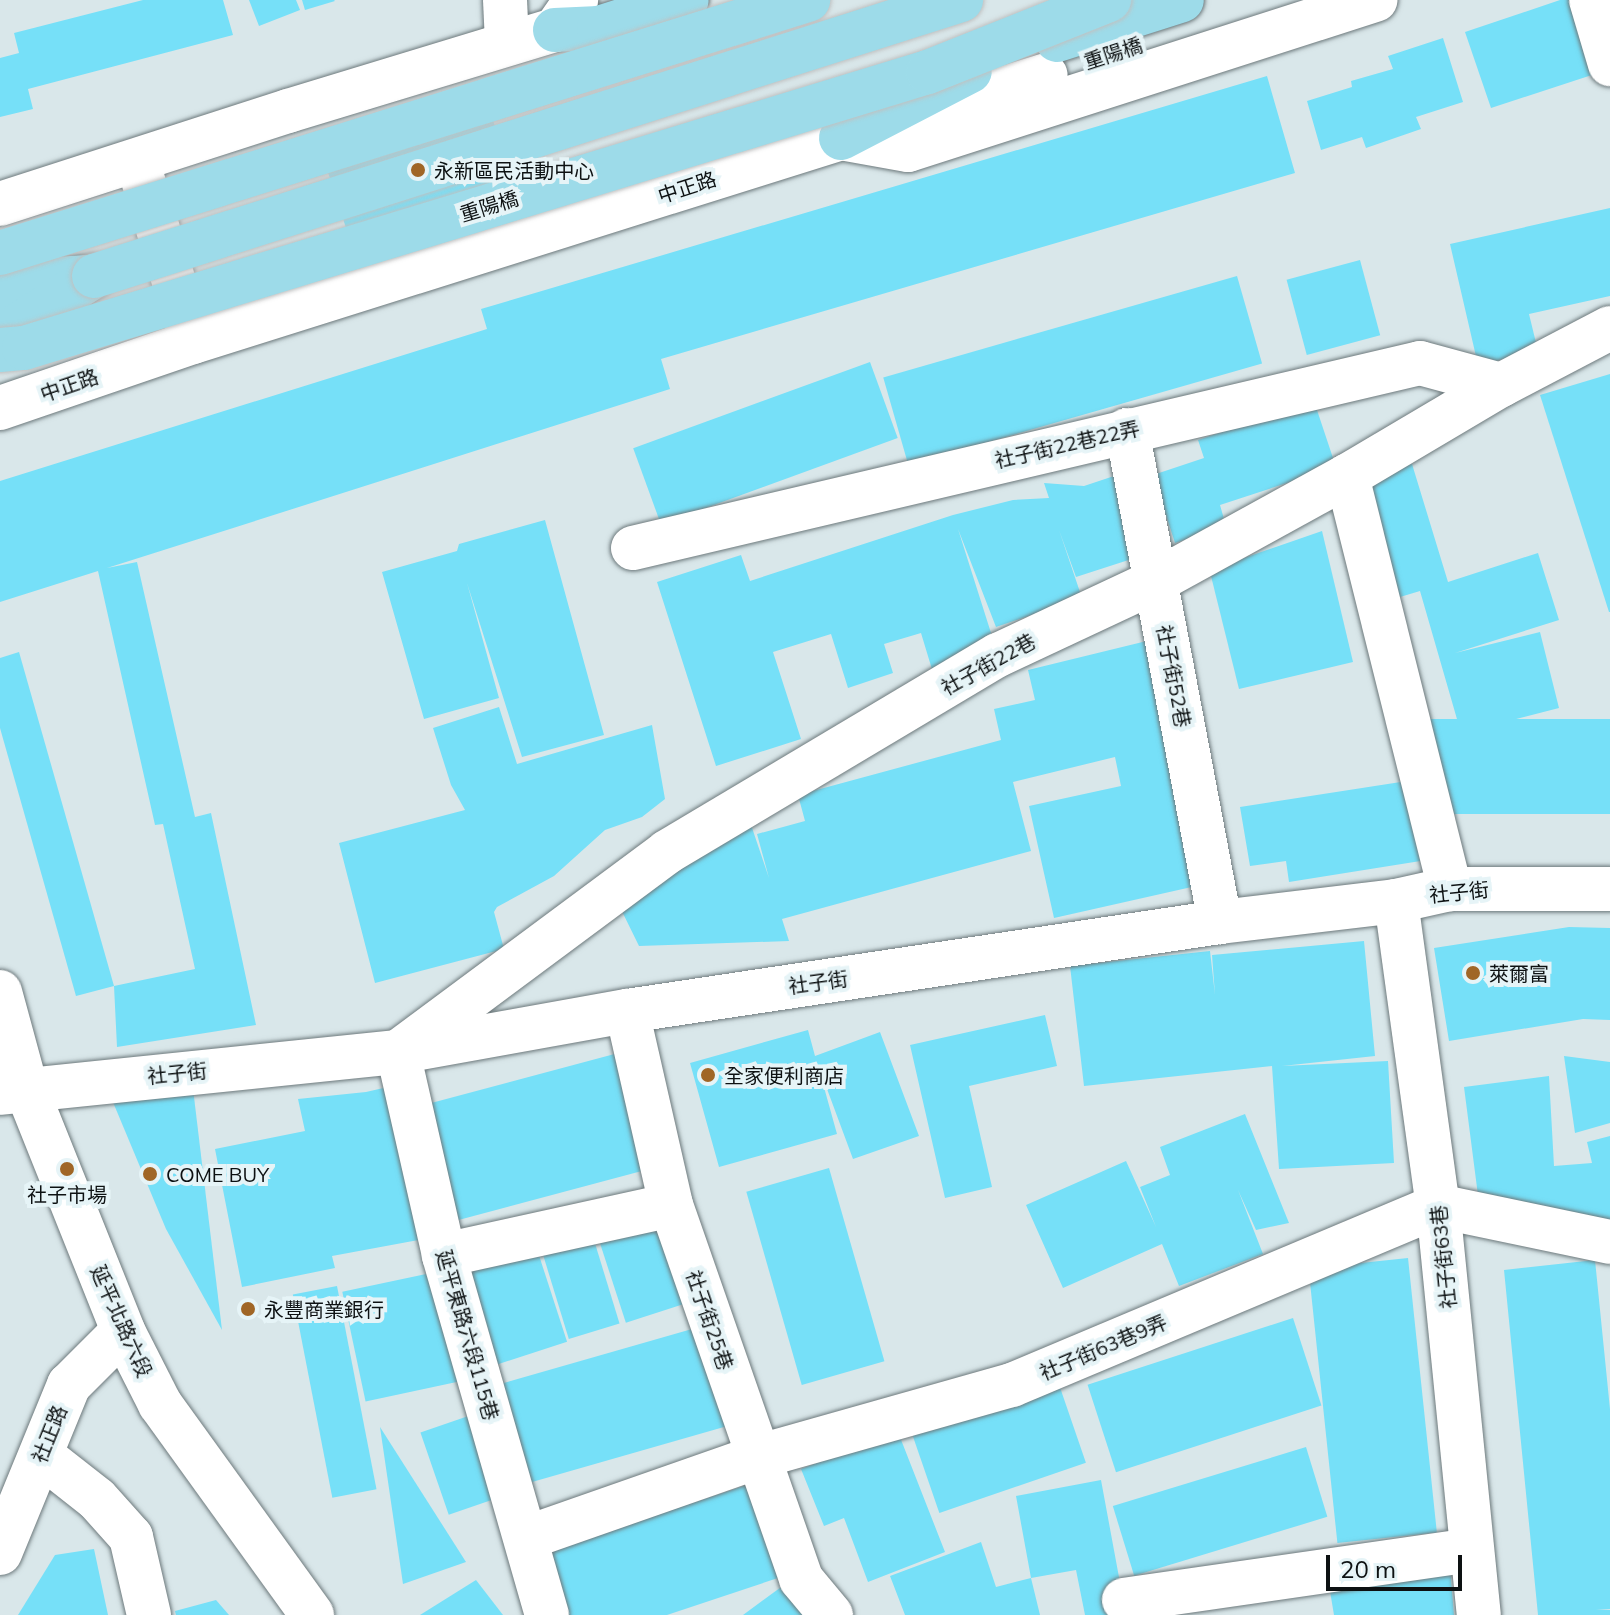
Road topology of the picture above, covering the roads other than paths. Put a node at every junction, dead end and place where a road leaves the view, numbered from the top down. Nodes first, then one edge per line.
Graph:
1 (505, 0) edge
2 (687, 0) edge
3 (808, 0) edge
4 (961, 0) edge
5 (1109, 0) edge
6 (1182, 0) edge
7 (1277, 0) edge
8 (1376, 0) edge
9 (1591, 0) edge
10 (565, 15) edge
11 (507, 43) junction
12 (1610, 64) edge
13 (900, 107) junction
14 (841, 138) junction
15 (137, 160) junction
16 (0, 204) edge
17 (0, 253) edge
18 (94, 276) junction
19 (0, 292) edge
20 (1610, 328) edge
21 (0, 337) edge
22 (193, 342) junction
23 (0, 350) edge
24 (1501, 385) junction
25 (0, 408) edge
26 (1127, 430) junction
27 (1347, 476) junction
28 (633, 548) dead end
29 (1156, 581) junction
30 (1450, 889) junction
31 (1610, 889) edge
32 (1396, 901) junction
33 (1220, 922) junction
34 (0, 992) edge
35 (627, 1011) junction
36 (398, 1052) junction
37 (13, 1090) edge
38 (671, 1205) junction
39 (1438, 1206) junction
40 (1610, 1242) edge
41 (444, 1255) junction
42 (123, 1331) junction
43 (41, 1455) junction
44 (757, 1457) junction
45 (526, 1538) junction
46 (1470, 1550) junction
47 (0, 1553) edge
48 (1124, 1600) dead end
49 (149, 1615) edge
50 (312, 1615) edge
51 (547, 1615) edge
52 (831, 1615) edge
53 (1479, 1615) edge

1 - 11 street
2 - 10 main road
3 - 17 main road, bridge
4 - 18 main road, bridge
5 - 23 main road, 重陽橋, bridge
6 - 13 main road
7 - 13 street, 重陽橋
8 - 14 street, 中正路
9 - 12 street
10 - 11 street
11 - 15 street
13 - 14 main road
14 - 22 street, 中正路
15 - 16 street
15 - 22 street
18 - 19 main road
18 - 21 main road
20 - 24 street, 社子街22巷
22 - 25 street, 中正路
24 - 26 street, 社子街22巷22弄
24 - 27 street, 社子街22巷
26 - 28 street, 社子街22巷22弄
26 - 29 street, 社子街52巷
27 - 29 street, 社子街22巷
27 - 30 street
29 - 33 street, 社子街52巷
29 - 36 street, 社子街22巷
30 - 31 street, 社子街
30 - 32 street, 社子街
32 - 33 street, 社子街
32 - 39 street, 社子街63巷
33 - 35 street, 社子街
34 - 37 street, 延平北路六段
35 - 36 street, 社子街
35 - 38 street, 社子街25巷
36 - 37 street, 社子街
36 - 41 street, 延平東路六段115巷
37 - 42 street, 延平北路六段
38 - 41 street
38 - 44 street, 社子街25巷
39 - 40 street
39 - 44 street, 社子街63巷9弄
39 - 46 street, 社子街63巷
41 - 45 street, 延平東路六段115巷
42 - 43 street, 社正路
42 - 50 street, 延平北路六段
43 - 47 street, 社正路
43 - 49 street
44 - 45 street, 社子街63巷9弄
44 - 52 street, 社子街25巷
45 - 51 street, 延平東路六段115巷
46 - 48 street
46 - 53 street, 社子街63巷

